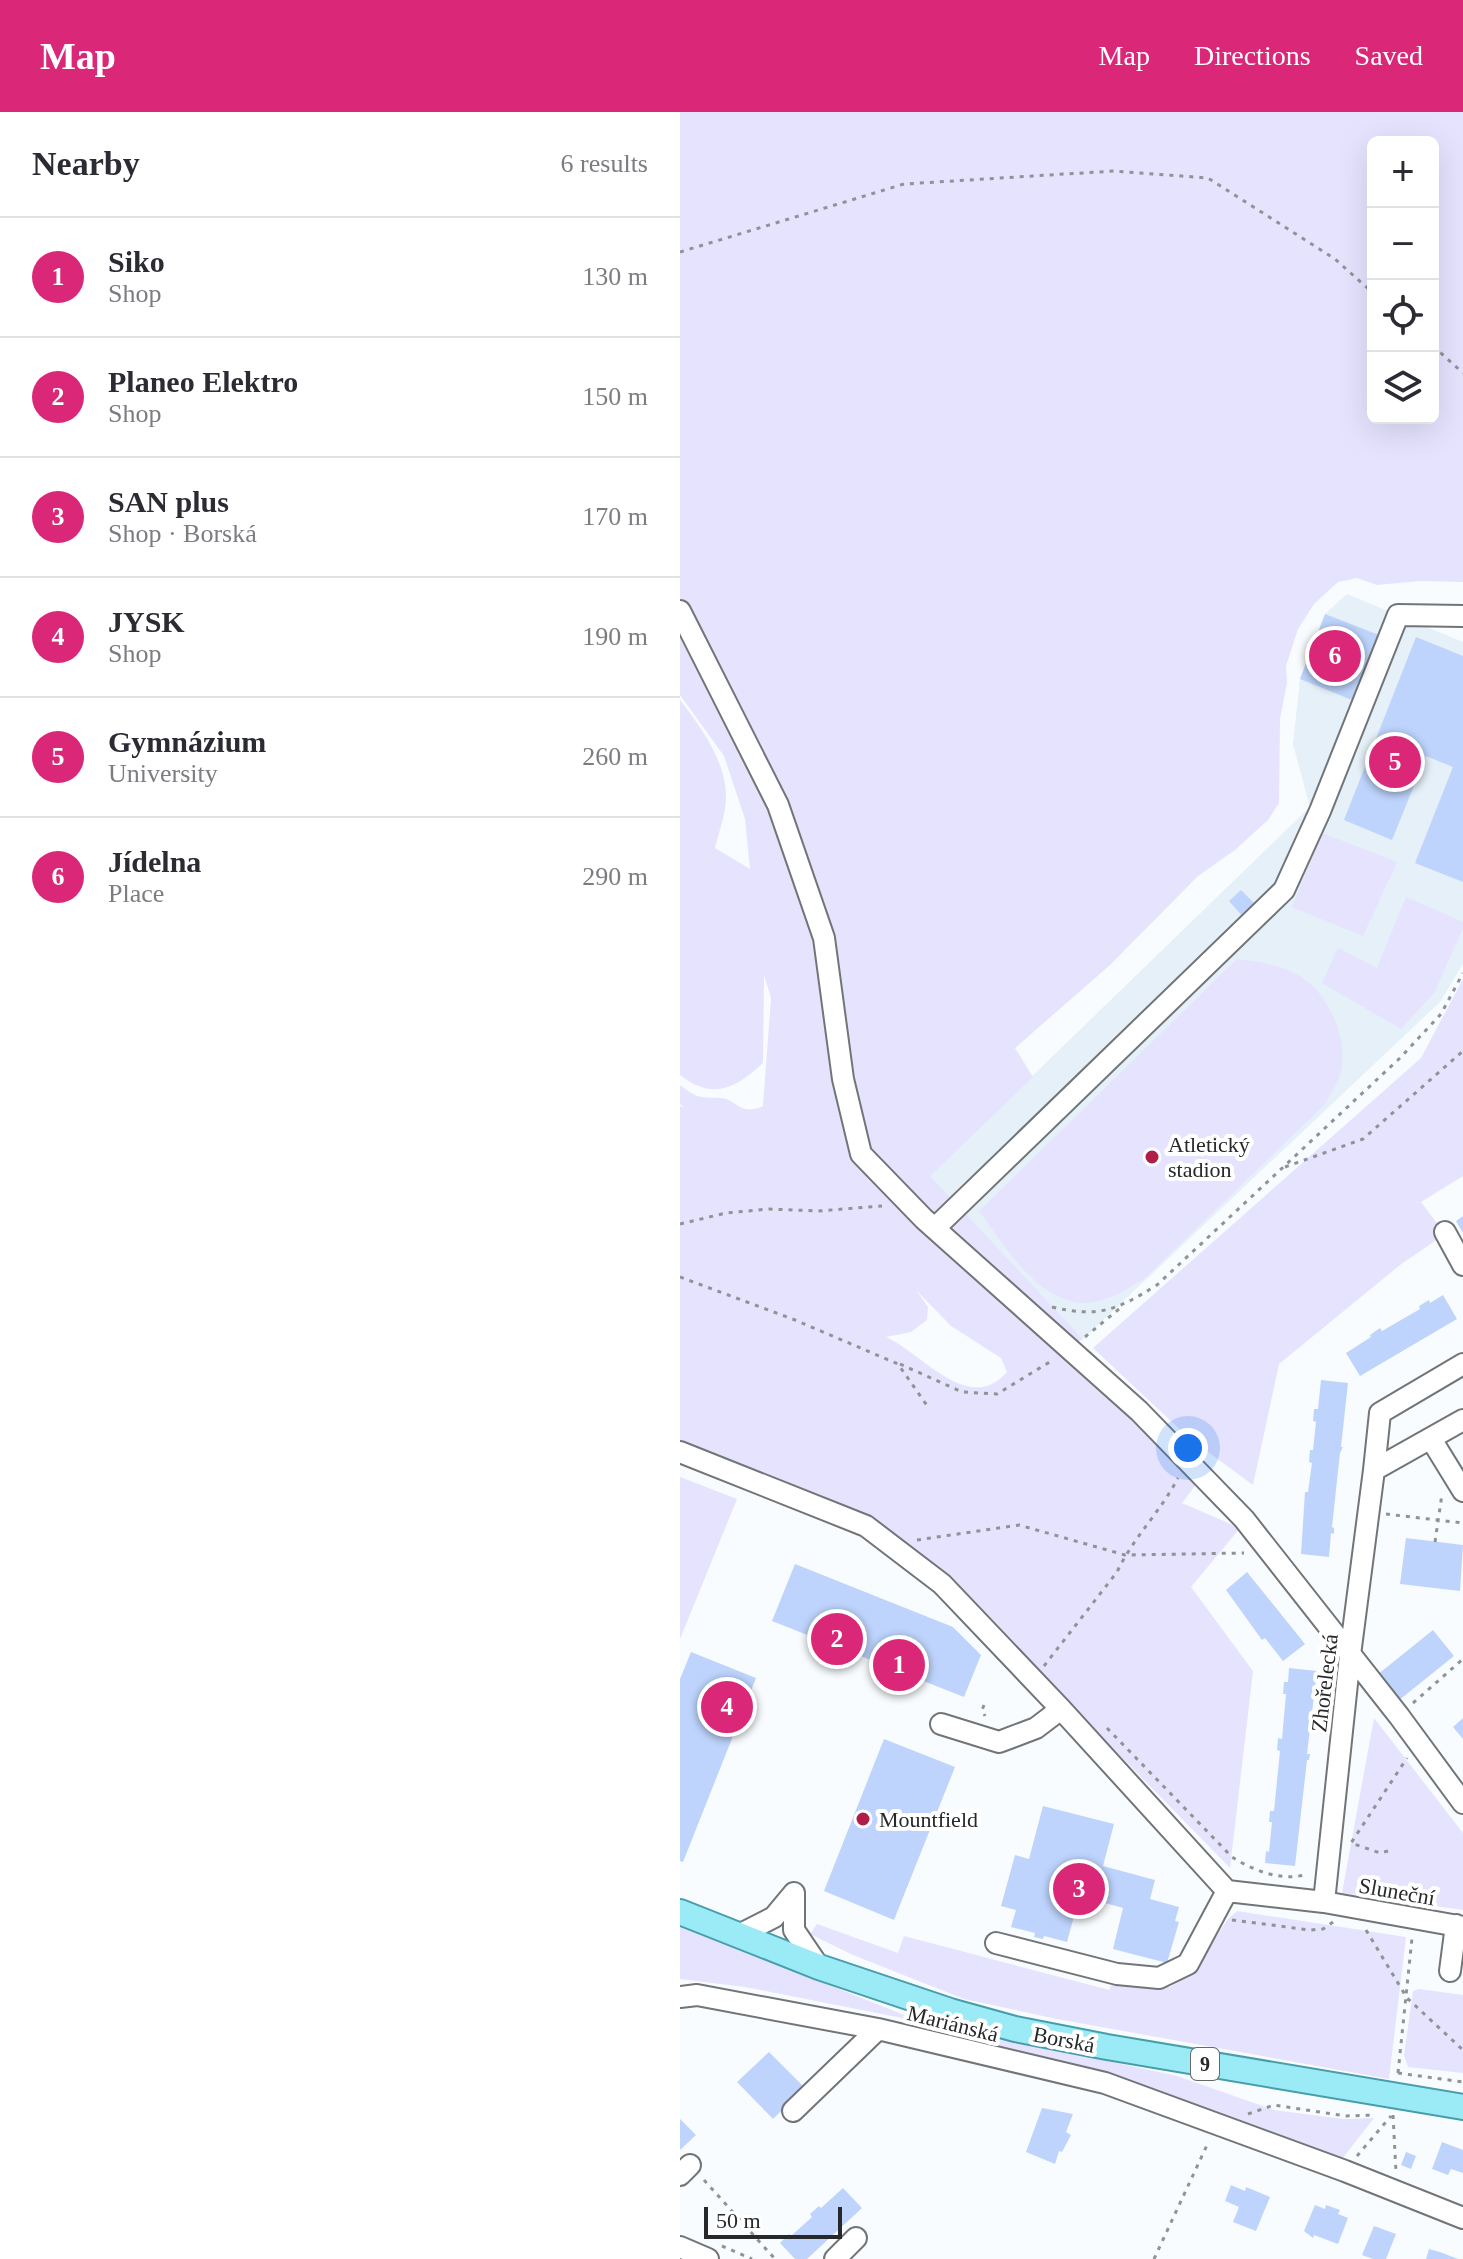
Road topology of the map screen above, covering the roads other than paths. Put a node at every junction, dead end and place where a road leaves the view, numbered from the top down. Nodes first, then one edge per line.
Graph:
1 (680, 611) edge
2 (1463, 616) edge
3 (935, 1228) junction
4 (1445, 1232) dead end
5 (1463, 1265) edge
6 (1463, 1364) edge
7 (1463, 1420) edge
8 (1431, 1439) junction
9 (680, 1452) edge
10 (1374, 1470) junction
11 (1463, 1491) edge
12 (1350, 1655) junction
13 (1061, 1709) junction
14 (941, 1724) dead end
15 (1463, 1803) edge
16 (1227, 1891) junction
17 (1324, 1902) junction
18 (680, 1912) edge
19 (1460, 1926) edge
20 (737, 1936) junction
21 (996, 1943) dead end
22 (819, 1967) junction
23 (1450, 1971) dead end
24 (688, 1996) edge
25 (878, 2029) junction
26 (1463, 2107) edge
27 (793, 2111) dead end
28 (1463, 2218) edge
29 (856, 2238) dead end
30 (680, 2247) edge
31 (708, 2259) edge
32 (835, 2259) edge

1 - 3 street
2 - 3 street
3 - 12 street
4 - 5 street
6 - 10 street, Zhořelecká
7 - 8 street
8 - 10 street
8 - 11 street
9 - 13 street
10 - 12 street, Zhořelecká
12 - 15 street
12 - 17 street, Zhořelecká
13 - 14 street
13 - 16 street
16 - 17 street, Sluneční
16 - 21 street
17 - 19 street, Sluneční
18 - 20 main road, Borská / 9
19 - 23 street
20 - 22 main road, Borská / 9
20 - 22 street
22 - 26 main road, Borská / 9
24 - 25 street, Mariánská
25 - 27 street
25 - 28 street, Mariánská
29 - 32 street
30 - 31 street

